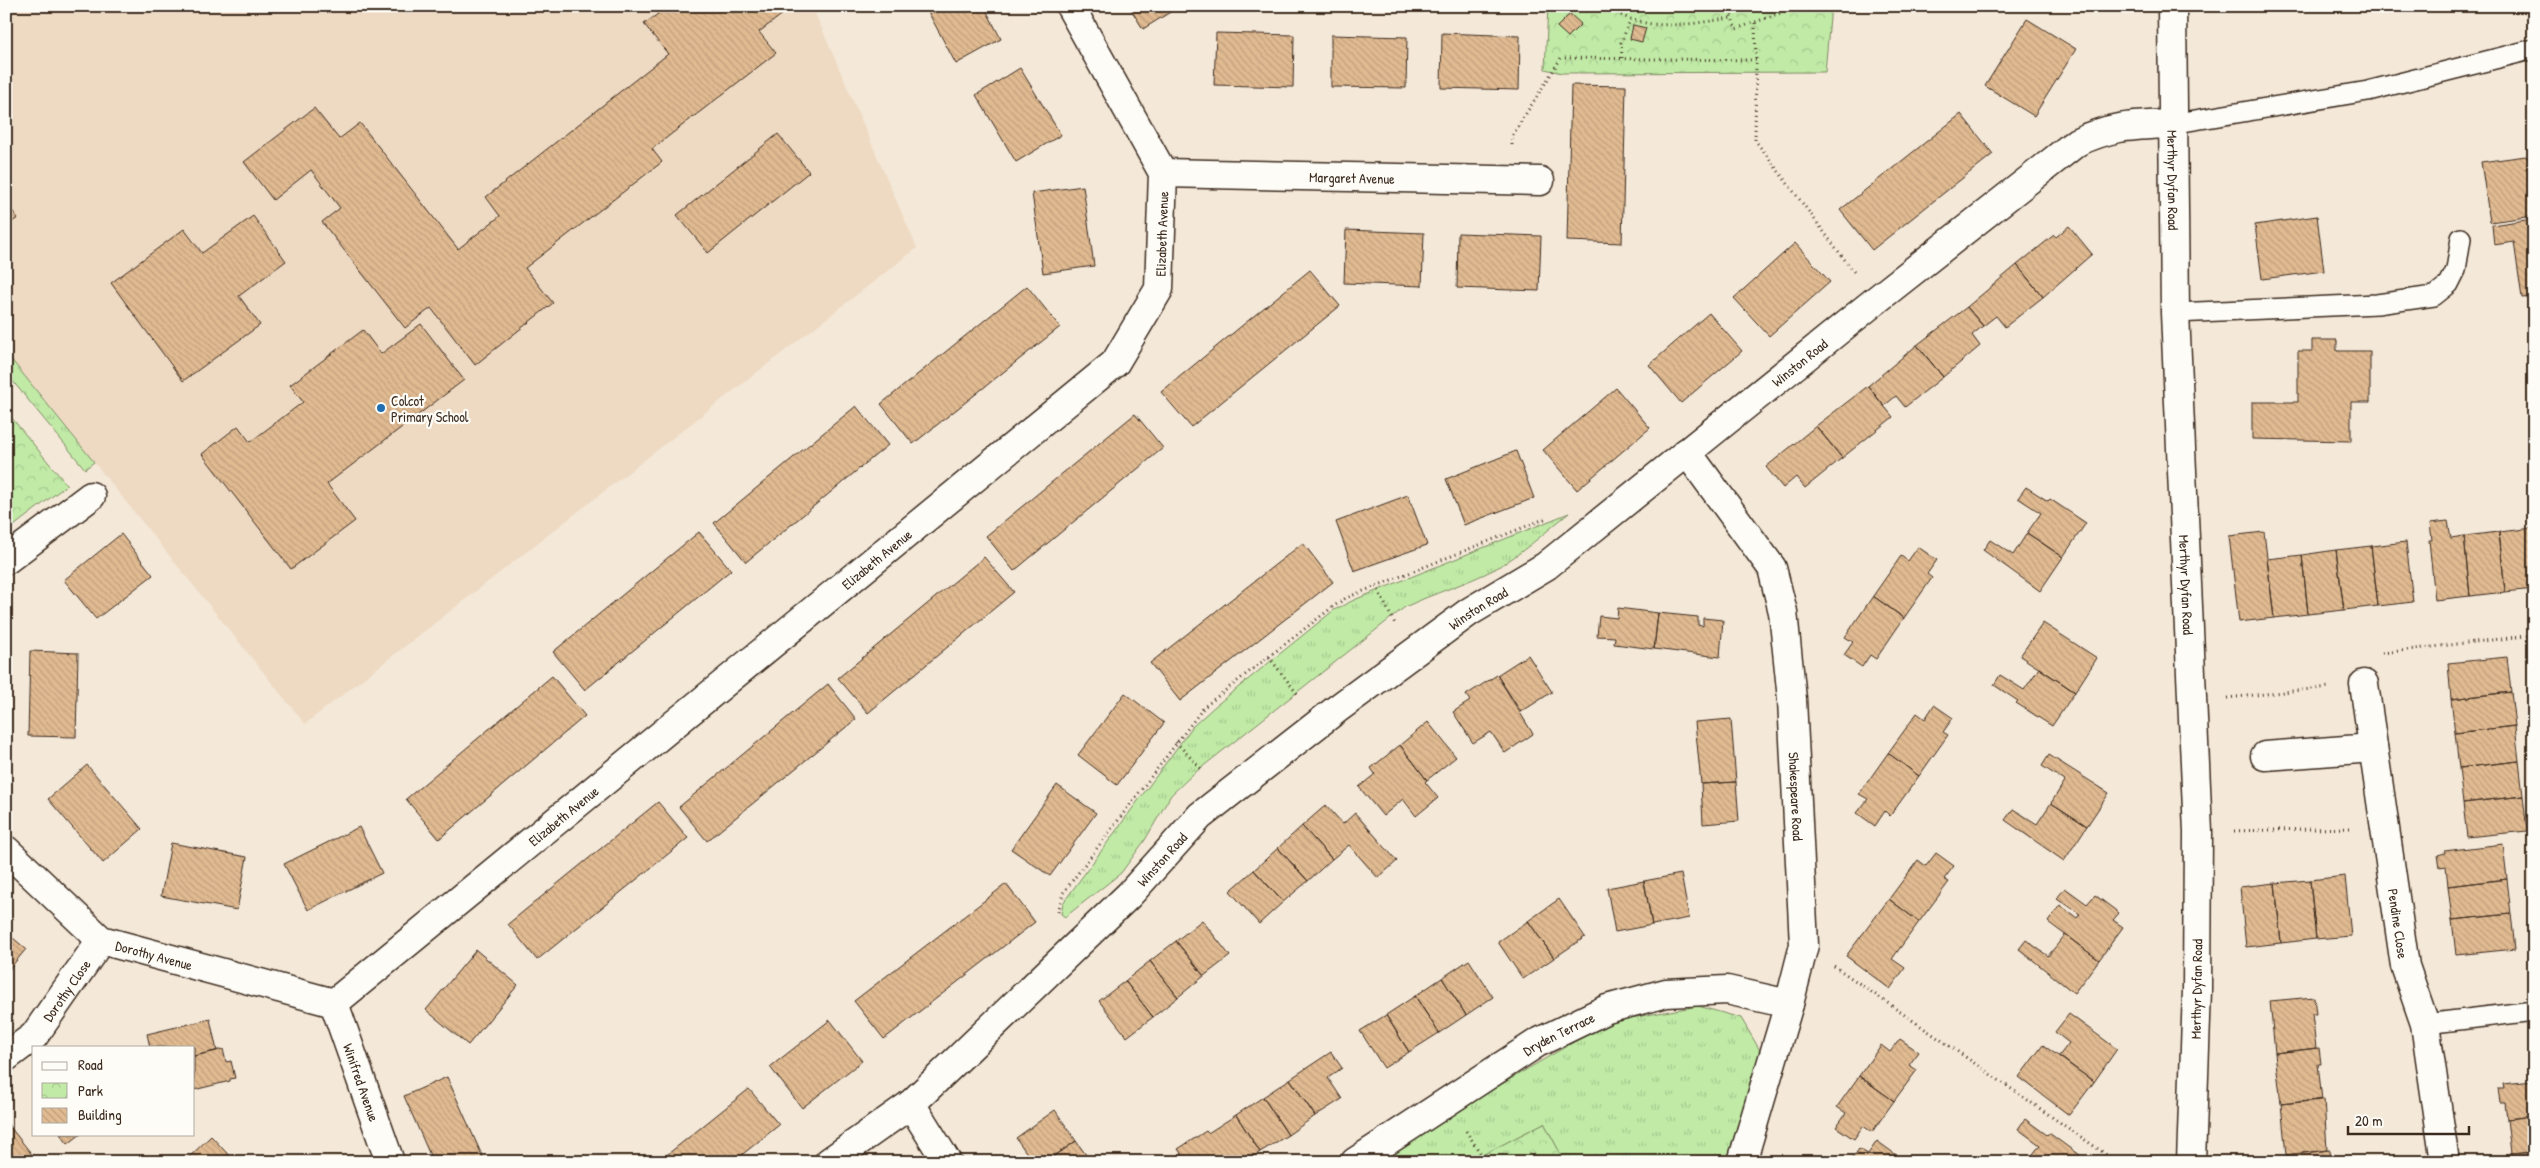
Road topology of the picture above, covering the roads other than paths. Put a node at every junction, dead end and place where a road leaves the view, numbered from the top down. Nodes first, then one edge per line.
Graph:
1 (1070, 6) edge
2 (2172, 6) edge
3 (2534, 49) edge
4 (2172, 124) junction
5 (1163, 173) junction
6 (1540, 181) dead end
7 (2461, 238) dead end
8 (2175, 313) junction
9 (1687, 452) junction
10 (91, 496) dead end
11 (6, 560) edge
12 (2364, 684) dead end
13 (2373, 748) junction
14 (2264, 756) dead end
15 (6, 850) edge
16 (101, 940) junction
17 (334, 1004) junction
18 (1789, 1004) junction
19 (2534, 1011) edge
20 (2425, 1024) junction
21 (6, 1057) edge
22 (911, 1104) junction
23 (390, 1162) edge
24 (829, 1162) edge
25 (947, 1162) edge
26 (1355, 1162) edge
27 (1742, 1162) edge
28 (2192, 1162) edge
29 (2445, 1162) edge

1 - 5 street, Elizabeth Avenue
2 - 4 street, Merthyr Dyfan Road
3 - 4 lane
4 - 8 street, Merthyr Dyfan Road
4 - 9 street, Winston Road
5 - 6 street, Margaret Avenue
5 - 17 street, Elizabeth Avenue
7 - 8 lane
8 - 28 street, Merthyr Dyfan Road
9 - 18 street, Shakespeare Road
9 - 22 street, Winston Road
10 - 11 street
12 - 13 street, Pendine Close
13 - 14 street
13 - 20 street, Pendine Close
15 - 16 street, Dorothy Avenue
16 - 17 street, Dorothy Avenue
16 - 21 street, Dorothy Close
17 - 23 street, Winifred Avenue
18 - 26 street, Dryden Terrace
18 - 27 street, Shakespeare Road
19 - 20 lane
20 - 29 street, Pendine Close
22 - 24 street, Winston Road
22 - 25 street

